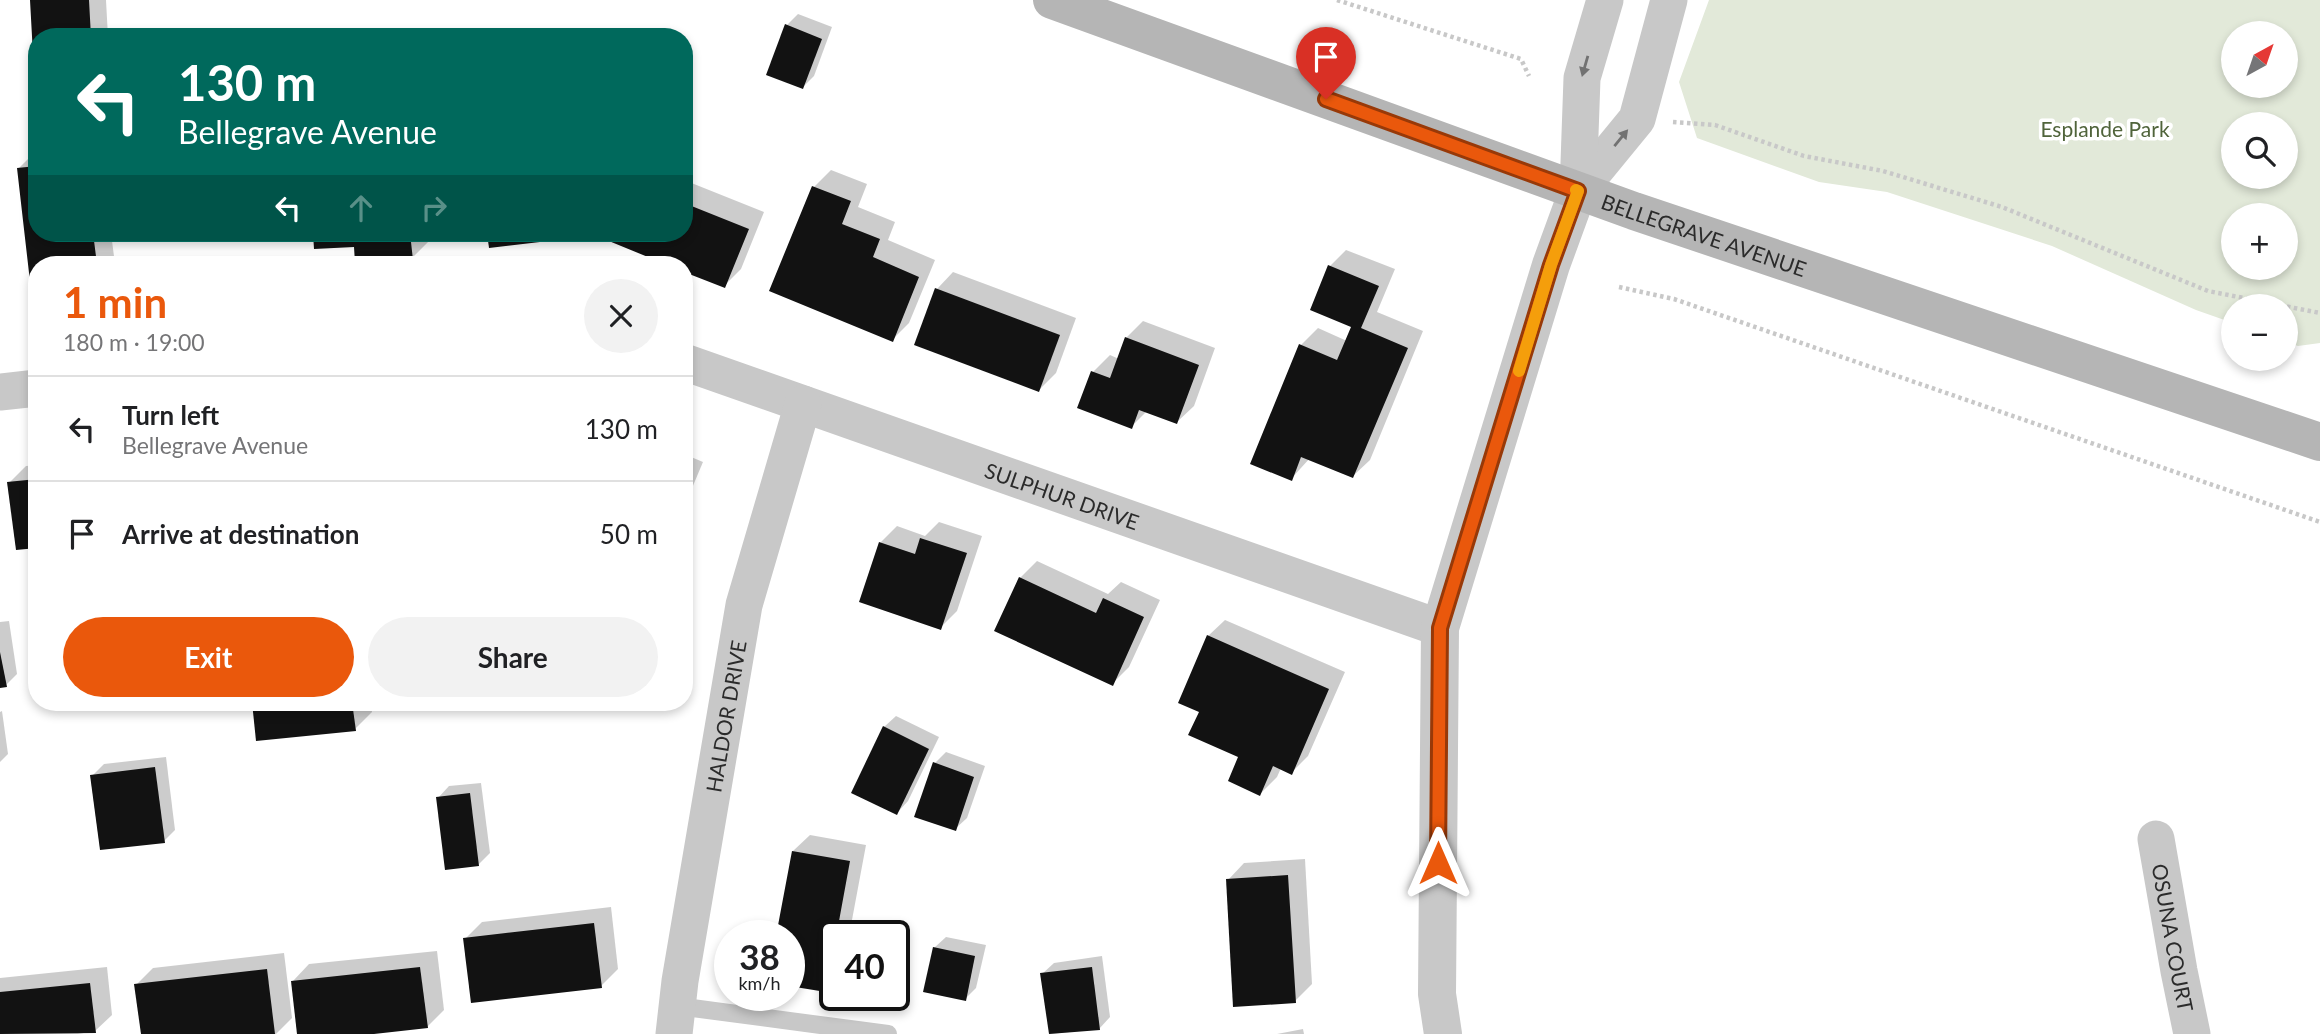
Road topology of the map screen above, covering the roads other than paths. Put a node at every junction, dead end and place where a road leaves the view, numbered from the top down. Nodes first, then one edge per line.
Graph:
1 (1052, 0) edge
2 (1605, 0) edge
3 (1669, 0) edge
4 (1578, 191) junction
5 (693, 365) edge
6 (28, 389) edge
7 (0, 392) edge
8 (803, 404) junction
9 (2320, 442) edge
10 (1440, 628) junction
11 (2156, 839) dead end
12 (676, 1020) edge
13 (888, 1034) edge
14 (1443, 1034) edge
15 (2192, 1034) edge

1 - 4 main road, BELLEGRAVE AVENUE
2 -> 4 street
4 -> 3 street
4 - 9 main road, BELLEGRAVE AVENUE
4 - 10 street
5 - 8 street, SULPHUR DRIVE
6 - 7 street
8 - 10 street, SULPHUR DRIVE
8 - 12 street, HALDOR DRIVE
10 - 14 street
11 - 15 street, OSUNA COURT
12 - 13 lane

